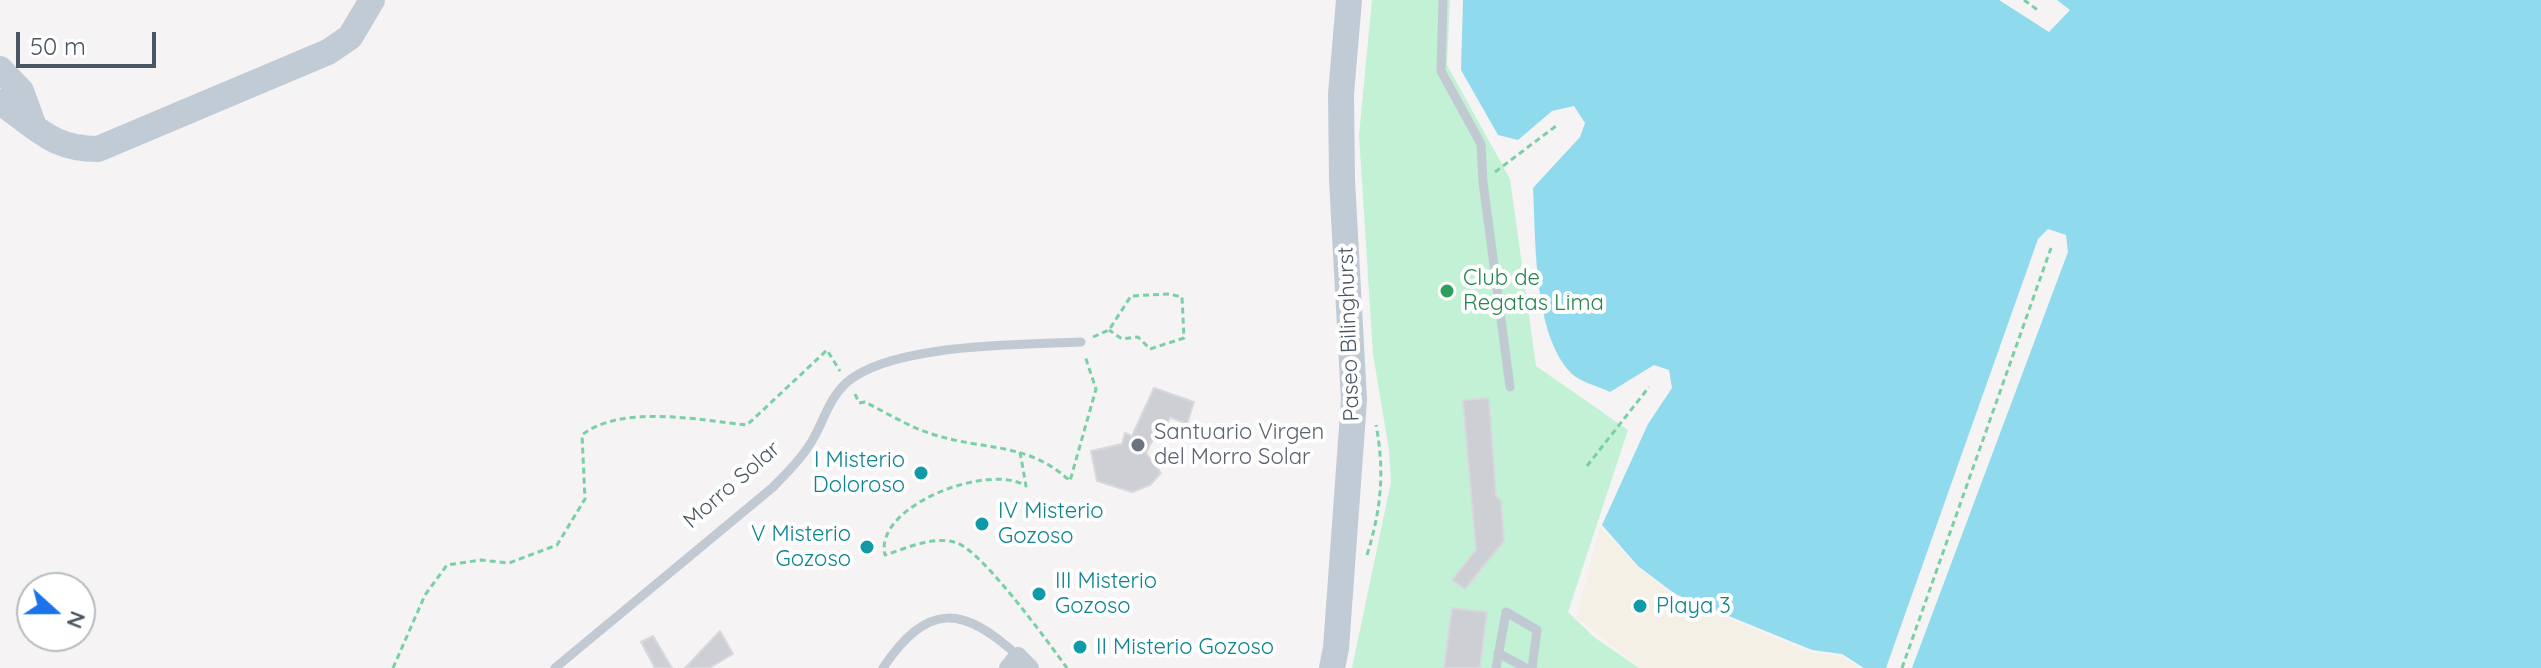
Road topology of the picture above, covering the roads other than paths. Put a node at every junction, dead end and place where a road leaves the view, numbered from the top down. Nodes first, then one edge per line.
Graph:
1 (372, 0) edge
2 (1349, 0) edge
3 (1443, 0) edge
4 (0, 69) edge
5 (0, 102) edge
6 (33, 124) junction
7 (1081, 342) road end
8 (1510, 387) dead end
9 (1498, 653) junction
10 (1018, 664) edge
11 (555, 668) edge
12 (883, 668) edge
13 (1332, 668) edge
14 (1496, 668) edge
15 (1529, 668) edge

1 - 6 main road
2 - 13 main road, Paseo Bilinghurst
3 - 8 lane
4 - 6 main road
5 - 6 main road
7 - 11 lane, Morro Solar
9 - 14 lane
9 - 15 lane
9 - 15 lane
10 - 12 lane

